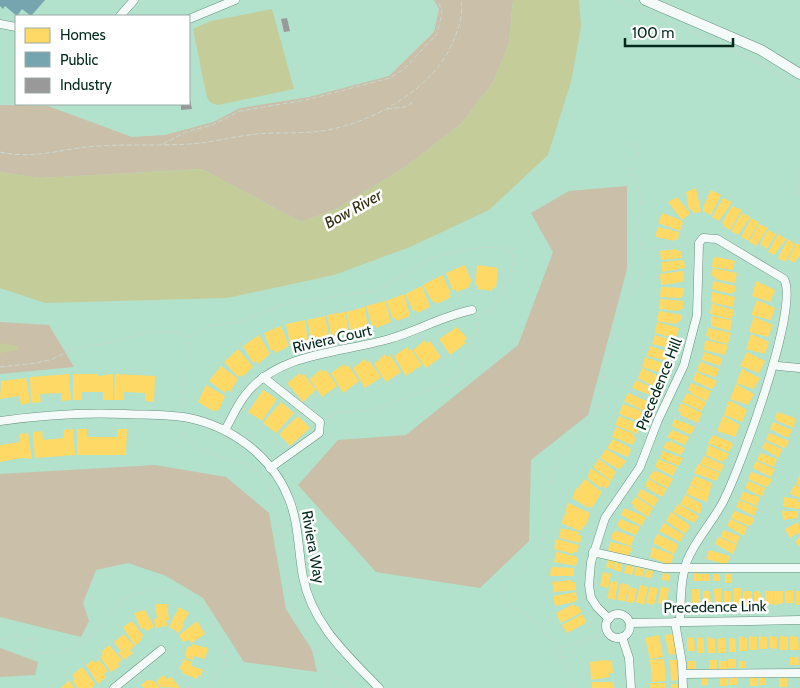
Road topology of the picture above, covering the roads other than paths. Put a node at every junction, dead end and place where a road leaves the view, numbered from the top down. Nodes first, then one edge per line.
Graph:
1 (134, 0) edge
2 (235, 0) edge
3 (645, 0) edge
4 (121, 15) edge
5 (190, 19) edge
6 (0, 24) edge
7 (15, 27) edge
8 (800, 74) edge
9 (472, 310) road end
10 (778, 366) junction
11 (800, 368) edge
12 (263, 377) junction
13 (0, 421) edge
14 (225, 430) junction
15 (270, 468) junction
16 (593, 552) junction
17 (800, 568) edge
18 (685, 569) junction
19 (609, 618) junction
20 (800, 620) edge
21 (678, 622) junction
22 (630, 623) junction
23 (622, 637) junction
24 (161, 650) dead end
25 (800, 673) edge
26 (683, 674) junction
27 (114, 688) edge
28 (379, 688) edge
29 (631, 688) edge
30 (683, 688) edge

1 - 4 street
2 - 5 street
3 - 8 main road
6 - 7 street
9 - 12 street, Riviera Court
10 - 11 street
10 - 16 street, Precedence Hill
10 - 18 street
12 - 14 street, Riviera Court
12 - 15 street
13 - 14 street, Riviera Way
14 - 15 street, Riviera Way
15 - 28 street, Riviera Way
16 - 18 street
16 - 19 street, Precedence Hill
17 - 18 street
18 - 21 street
19 - 22 street
19 - 23 street, Precedence Hill
20 - 21 street, Precedence Link
21 - 22 street, Precedence Link
21 - 26 street
22 - 23 street
23 - 29 street
24 - 27 street
25 - 26 street
26 - 30 street

